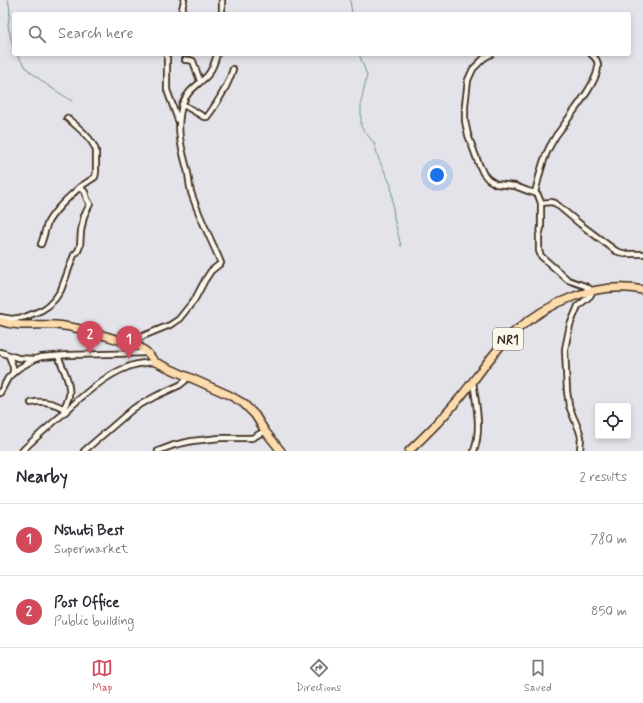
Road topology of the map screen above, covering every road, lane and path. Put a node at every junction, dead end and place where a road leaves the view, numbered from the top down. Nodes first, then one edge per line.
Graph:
1 (184, 0) edge
2 (222, 0) edge
3 (181, 12) edge
4 (222, 12) edge
5 (167, 56) edge
6 (216, 56) edge
7 (488, 56) edge
8 (594, 56) edge
9 (185, 60) dead end
10 (232, 69) dead end
11 (200, 81) junction
12 (182, 104) junction
13 (67, 118) dead end
14 (178, 122) junction
15 (80, 187) junction
16 (535, 193) junction
17 (541, 203) junction
18 (41, 244) dead end
19 (643, 254) edge
20 (643, 290) edge
21 (593, 291) junction
22 (0, 317) edge
23 (0, 321) edge
24 (133, 344) junction
25 (0, 352) edge
26 (148, 352) junction
27 (9, 356) junction
28 (58, 356) junction
29 (35, 359) junction
30 (155, 362) junction
31 (13, 373) junction
32 (188, 377) junction
33 (473, 381) junction
34 (0, 393) edge
35 (32, 403) dead end
36 (64, 408) junction
37 (64, 413) junction
38 (265, 431) junction
39 (167, 449) edge
40 (22, 451) edge
41 (84, 451) edge
42 (158, 451) edge
43 (281, 451) edge
44 (410, 451) edge
45 (474, 451) edge
46 (580, 451) edge

1 - 3 street
2 - 4 street
5 - 14 street
6 - 11 street
7 - 16 street
8 - 16 street
9 - 11 street
10 - 12 street
11 - 12 street
12 - 14 street
13 - 15 street
14 - 24 street
15 - 18 street
15 - 22 street
16 - 17 street
17 - 19 street
17 - 21 street
20 - 21 highway, NR1
21 - 33 highway, NR1
21 - 46 street
23 - 24 highway
24 - 26 highway
25 - 27 street
26 - 28 street
26 - 30 highway
27 - 29 street
27 - 31 street
28 - 29 street
28 - 36 street
29 - 31 street
30 - 32 highway
30 - 37 street
31 - 34 street
32 - 38 highway
32 - 41 street
33 - 44 highway, NR1
33 - 45 street
35 - 36 street
36 - 37 street
37 - 40 street
38 - 39 street
38 - 43 highway
39 - 42 street

